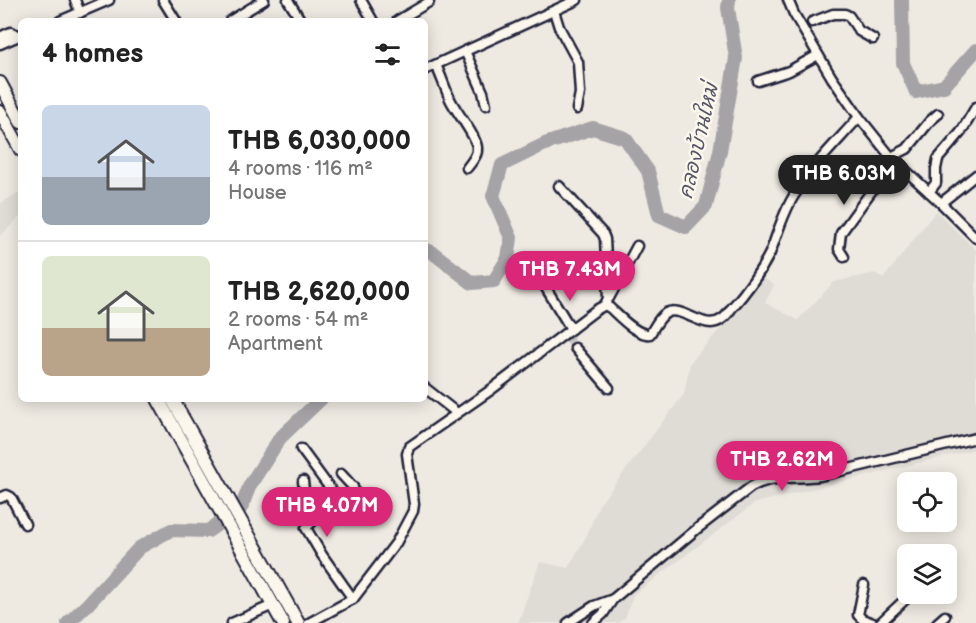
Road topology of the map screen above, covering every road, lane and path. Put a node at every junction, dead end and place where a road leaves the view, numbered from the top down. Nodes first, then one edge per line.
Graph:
1 (75, 0) edge
2 (110, 0) edge
3 (264, 0) edge
4 (288, 0) edge
5 (361, 0) edge
6 (577, 0) edge
7 (788, 0) edge
8 (167, 1) edge
9 (429, 2) dead end
10 (554, 10) junction
11 (80, 13) junction
12 (68, 18) edge
13 (176, 18) edge
14 (235, 18) edge
15 (299, 18) edge
16 (372, 18) edge
17 (402, 18) edge
18 (807, 25) junction
19 (18, 35) edge
20 (0, 37) edge
21 (18, 37) edge
22 (873, 39) dead end
23 (0, 44) edge
24 (465, 51) junction
25 (818, 55) junction
26 (436, 65) junction
27 (428, 68) edge
28 (762, 80) dead end
29 (0, 83) edge
30 (486, 105) dead end
31 (976, 107) edge
32 (577, 109) dead end
33 (0, 112) edge
34 (938, 114) dead end
35 (18, 116) edge
36 (859, 117) junction
37 (18, 145) edge
38 (893, 159) junction
39 (467, 168) dead end
40 (976, 175) edge
41 (559, 186) dead end
42 (929, 192) junction
43 (942, 203) junction
44 (974, 233) edge
45 (637, 246) dead end
46 (844, 257) dead end
47 (546, 288) dead end
48 (607, 302) junction
49 (568, 333) junction
50 (575, 348) tunnel mouth
51 (609, 388) dead end
52 (428, 390) edge
53 (160, 402) edge
54 (173, 402) edge
55 (457, 413) junction
56 (976, 438) edge
57 (301, 449) dead end
58 (341, 474) dead end
59 (303, 482) dead end
60 (219, 495) junction
61 (0, 498) edge
62 (340, 502) junction
63 (315, 519) junction
64 (25, 524) dead end
65 (239, 532) junction
66 (864, 585) dead end
67 (353, 599) junction
68 (613, 599) junction
69 (900, 604) edge
70 (273, 605) junction
71 (945, 616) dead end
72 (232, 623) edge
73 (282, 623) edge
74 (298, 623) edge
75 (309, 623) edge
76 (568, 623) edge
77 (592, 623) edge
78 (873, 623) edge
79 (880, 623) edge
80 (937, 623) edge

1 - 11 street
2 - 11 street
3 - 14 street
4 - 15 street
5 - 16 street
6 - 10 street
7 - 18 street
8 - 13 street
9 - 17 street
10 - 24 street
10 - 32 street
11 - 12 street
18 - 22 street
18 - 25 street
19 - 20 street
21 - 23 street
24 - 26 street
24 - 30 street
25 - 28 street
25 - 36 street
26 - 27 street
26 - 39 street
29 - 35 main road
31 - 42 street
33 - 37 main road
34 - 38 street
36 - 38 street
36 - 48 street
38 - 42 street
38 - 46 street
40 - 43 street
41 - 48 street
42 - 43 street
43 - 44 street
45 - 48 street
47 - 49 street
48 - 49 street
49 - 55 street
50 - 51 street
52 - 55 street
53 - 60 main road
54 - 60 main road
55 - 67 street
56 - 68 street
57 - 62 street
58 - 62 street
59 - 63 street
60 - 65 main road
61 - 64 street
62 - 63 street
63 - 67 street
65 - 70 main road
65 - 74 main road
66 - 78 street
67 - 75 street
68 - 76 street
68 - 77 street
69 - 79 street
70 - 72 street
70 - 73 main road
71 - 80 street

